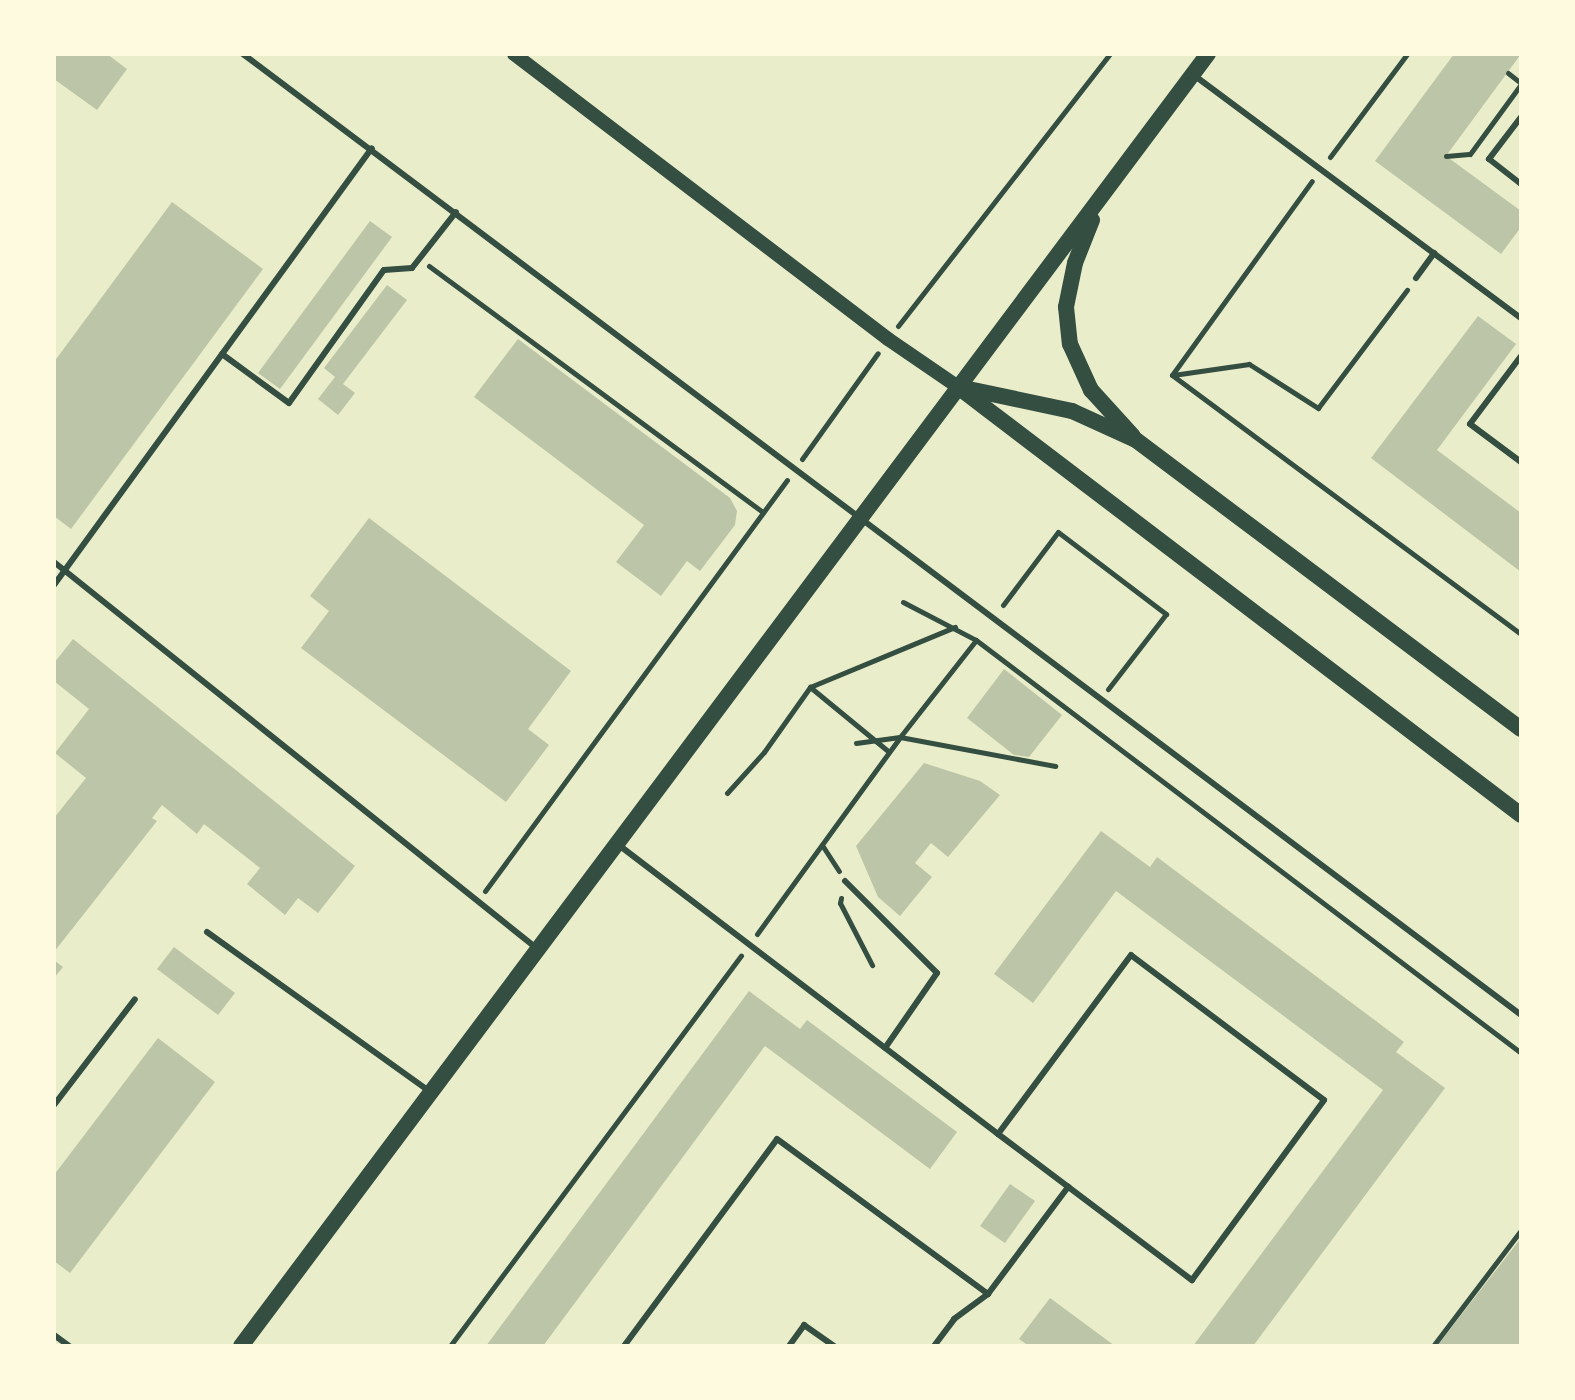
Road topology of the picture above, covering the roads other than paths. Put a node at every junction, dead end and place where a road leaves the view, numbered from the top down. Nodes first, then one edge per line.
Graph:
1 (243, 54) edge
2 (514, 54) edge
3 (1208, 54) edge
4 (1193, 74) junction
5 (1521, 117) edge
6 (372, 148) junction
7 (1521, 184) edge
8 (1099, 201) junction
9 (456, 212) junction
10 (1434, 253) junction
11 (1416, 278) road end
12 (1521, 318) edge
13 (222, 354) junction
14 (1521, 356) edge
15 (958, 387) junction
16 (1136, 440) junction
17 (1521, 462) edge
18 (859, 519) junction
19 (54, 562) edge
20 (65, 570) junction
21 (54, 585) edge
22 (1521, 729) edge
23 (1521, 815) edge
24 (617, 844) junction
25 (845, 881) dead end
26 (207, 932) dead end
27 (538, 949) junction
28 (135, 999) dead end
29 (1521, 1015) edge
30 (885, 1048) junction
31 (431, 1092) junction
32 (54, 1105) edge
33 (998, 1134) junction
34 (1068, 1187) junction
35 (988, 1294) junction
36 (54, 1335) edge
37 (69, 1346) edge
38 (241, 1346) edge
39 (624, 1346) edge
40 (789, 1346) edge
41 (834, 1346) edge
42 (934, 1346) edge

1 - 6 lane
2 - 15 street
3 - 4 main road
4 - 8 main road
4 - 10 lane
5 - 7 lane
6 - 9 lane
6 - 13 lane
8 - 15 main road
8 - 16 main road
9 - 13 lane
9 - 18 lane
10 - 11 lane
10 - 12 lane
13 - 20 lane
14 - 17 lane
15 - 16 main road
15 - 18 main road
15 - 23 main road
16 - 22 main road
18 - 24 main road
18 - 29 lane
19 - 20 lane
20 - 21 lane
20 - 27 lane
24 - 27 main road
24 - 30 lane
25 - 30 lane
26 - 31 lane
27 - 31 main road
28 - 32 lane
30 - 33 lane
31 - 38 main road
33 - 34 lane
33 - 34 lane
34 - 35 lane
35 - 39 lane
35 - 42 lane
36 - 37 lane
40 - 41 lane

